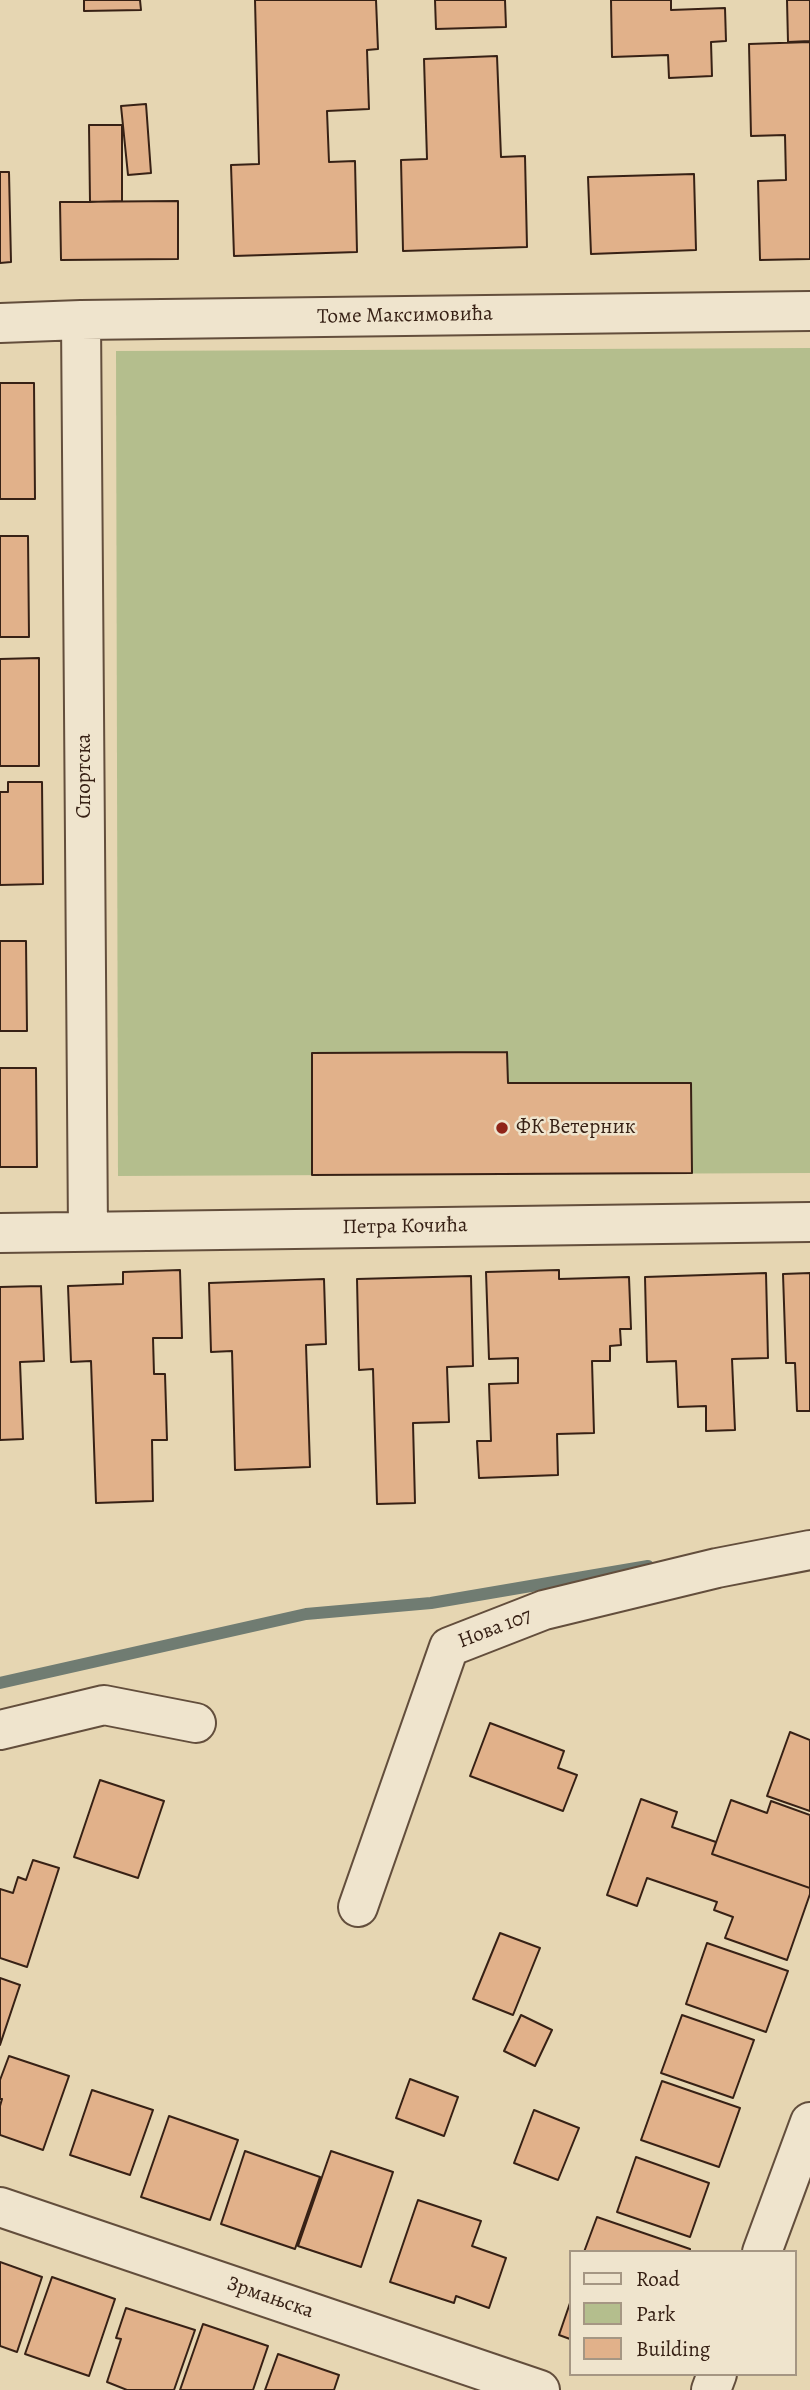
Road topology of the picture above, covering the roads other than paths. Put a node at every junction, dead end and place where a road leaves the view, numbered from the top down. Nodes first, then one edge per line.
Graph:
1 (810, 311) edge
2 (81, 320) junction
3 (0, 323) edge
4 (810, 1222) edge
5 (88, 1232) junction
6 (0, 1233) edge
7 (810, 1550) edge
8 (196, 1723) dead end
9 (0, 1730) edge
10 (358, 1908) dead end
11 (810, 2122) edge
12 (0, 2207) edge
13 (763, 2250) edge
14 (540, 2390) edge

1 - 2 street, Томе Максимовића
2 - 3 street, Томе Максимовића
2 - 5 street, Спортска
4 - 5 street, Петра Кочића
5 - 6 street, Петра Кочића
7 - 10 street, Нова 107
8 - 9 street
11 - 13 street
12 - 14 street, Зрмањска

